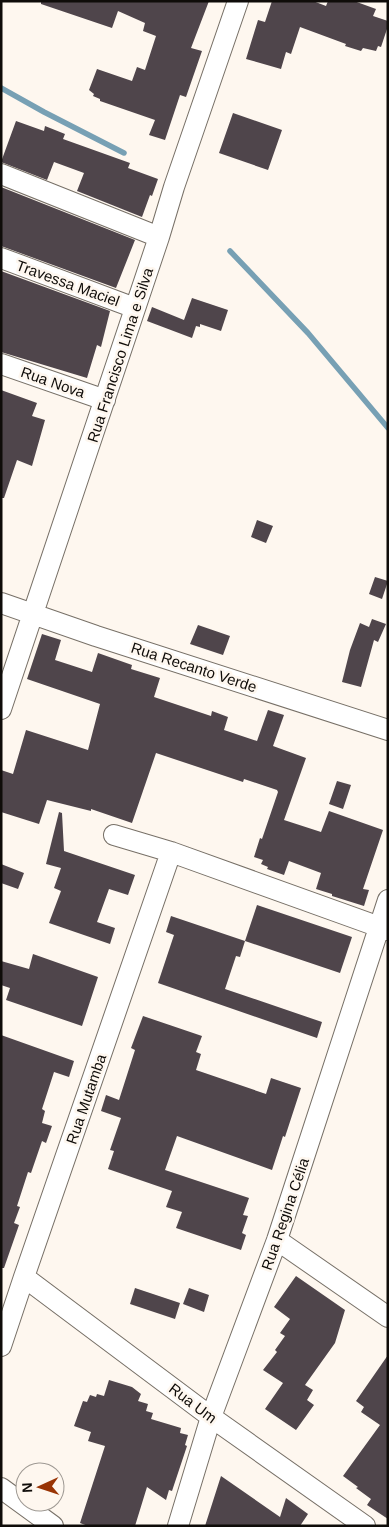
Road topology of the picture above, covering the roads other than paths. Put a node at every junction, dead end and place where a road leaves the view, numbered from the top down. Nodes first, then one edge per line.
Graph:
1 (238, 1) edge
2 (1, 174) edge
3 (159, 237) junction
4 (1, 258) edge
5 (135, 308) junction
6 (1, 364) edge
7 (105, 400) junction
8 (1, 603) edge
9 (34, 614) junction
10 (1, 709) edge
11 (388, 730) edge
12 (114, 835) dead end
13 (172, 852) junction
14 (388, 900) edge
15 (384, 929) edge
16 (277, 1240) junction
17 (24, 1276) junction
18 (388, 1316) edge
19 (1, 1346) edge
20 (211, 1417) junction
21 (1, 1488) edge
22 (53, 1526) edge
23 (178, 1526) edge
24 (365, 1526) edge

1 - 3 street, Rua Francisco Lima e Silva
2 - 3 street
3 - 5 street, Rua Francisco Lima e Silva
4 - 5 street, Travessa Maciel
5 - 7 street, Rua Francisco Lima e Silva
6 - 7 street, Rua Nova
7 - 9 street, Rua Francisco Lima e Silva
8 - 9 street, Rua Recanto Verde
9 - 10 street, Rua Francisco Lima e Silva
9 - 11 street, Rua Recanto Verde
12 - 13 street
13 - 15 street
13 - 17 street, Rua Mutamba
14 - 15 street, Rua Regina Célia
15 - 16 street, Rua Regina Célia
16 - 18 street
16 - 20 street, Rua Regina Célia
17 - 19 street, Rua Mutamba
17 - 20 street, Rua Um
20 - 23 street, Rua Regina Célia
20 - 24 street, Rua Um
21 - 22 street

